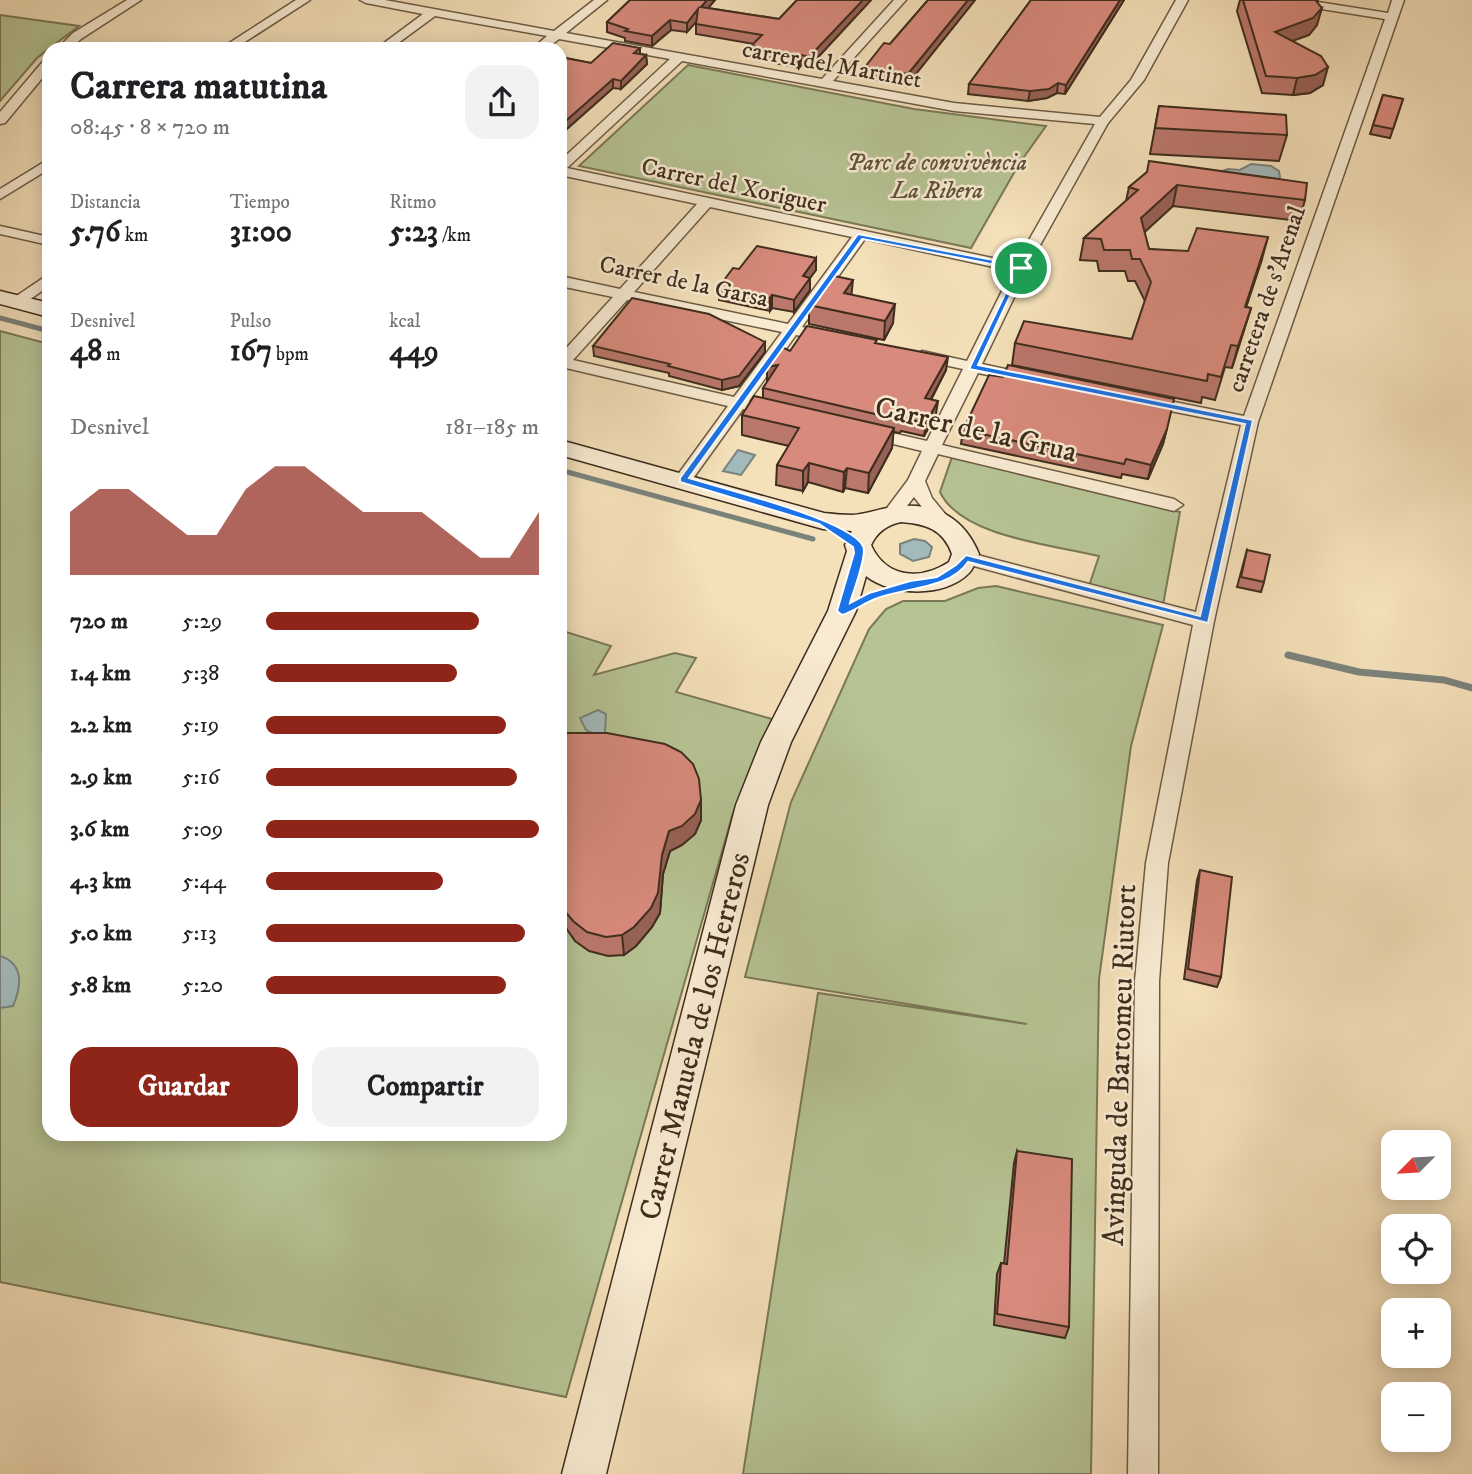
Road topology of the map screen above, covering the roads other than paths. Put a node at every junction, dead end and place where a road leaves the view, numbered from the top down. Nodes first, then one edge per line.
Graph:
1 (135, 0) edge
2 (304, 0) edge
3 (366, 0) edge
4 (601, 0) edge
5 (900, 0) edge
6 (1182, 0) edge
7 (1283, 0) edge
8 (1398, 0) edge
9 (433, 12) junction
10 (1392, 17) junction
11 (556, 35) junction
12 (71, 42) edge
13 (237, 42) edge
14 (392, 42) edge
15 (547, 42) edge
16 (678, 58) junction
17 (42, 71) edge
18 (824, 84) junction
19 (0, 120) edge
20 (1103, 121) junction
21 (567, 162) edge
22 (42, 170) edge
23 (567, 171) edge
24 (0, 195) edge
25 (707, 202) junction
26 (0, 230) edge
27 (860, 236) junction
28 (42, 239) edge
29 (1021, 268) junction
30 (42, 282) edge
31 (567, 282) edge
32 (625, 294) junction
33 (8, 299) edge
34 (42, 308) edge
35 (792, 329) junction
36 (843, 340) edge
37 (907, 353) edge
38 (567, 357) edge
39 (567, 364) edge
40 (972, 367) junction
41 (1052, 383) edge
42 (1131, 398) edge
43 (737, 403) junction
44 (789, 415) edge
45 (1250, 422) junction
46 (855, 430) edge
47 (933, 447) junction
48 (567, 449) edge
49 (683, 480) junction
50 (916, 481) junction
51 (1174, 505) dead end
52 (886, 517) junction
53 (942, 521) junction
54 (823, 522) junction
55 (859, 549) junction
56 (966, 558) junction
57 (913, 583) junction
58 (842, 611) junction
59 (1204, 621) junction
60 (584, 1474) edge
61 (1143, 1474) edge

1 - 12 street
2 - 13 street
3 - 9 street
4 - 11 street
5 - 18 street
6 - 20 street
7 - 10 street
8 - 10 street, carretera de s'Arenal
9 - 11 street
9 - 14 street
10 - 45 street, carretera de s'Arenal
11 - 15 street
11 - 16 street, carrer del Martinet
16 - 18 street, carrer del Martinet
16 - 21 street
17 - 19 street
18 - 20 street, carrer del Martinet
20 - 29 street
22 - 24 street
23 - 25 street, Carrer del Xoriguer
25 - 27 street, Carrer del Xoriguer
25 - 32 street
26 - 28 street
27 - 29 street, Carrer del Xoriguer
27 - 35 street
29 - 40 street
30 - 33 street
31 - 32 street, Carrer de la Garsa
32 - 35 street, Carrer de la Garsa
32 - 38 street
33 - 34 street
35 - 36 street, Carrer de la Garsa
35 - 43 street
37 - 40 street
39 - 43 street
40 - 41 street
40 - 47 street
42 - 45 street
43 - 44 street
43 - 49 street
45 - 59 street, carretera de s'Arenal
46 - 47 street, Carrer de la Grua
47 - 50 street
47 - 51 street, Carrer de la Grua
48 - 49 street
49 - 54 street
50 - 52 street
50 - 53 street
52 - 53 street
52 - 54 street
52 - 55 street
53 - 56 street
54 - 55 street
55 - 57 street
55 - 58 street, Carrer Manuela de los Herreros
56 - 57 street
56 - 59 street
57 - 58 street
58 - 60 street, Carrer Manuela de los Herreros
59 - 61 street, Avinguda de Bartomeu Riutort

